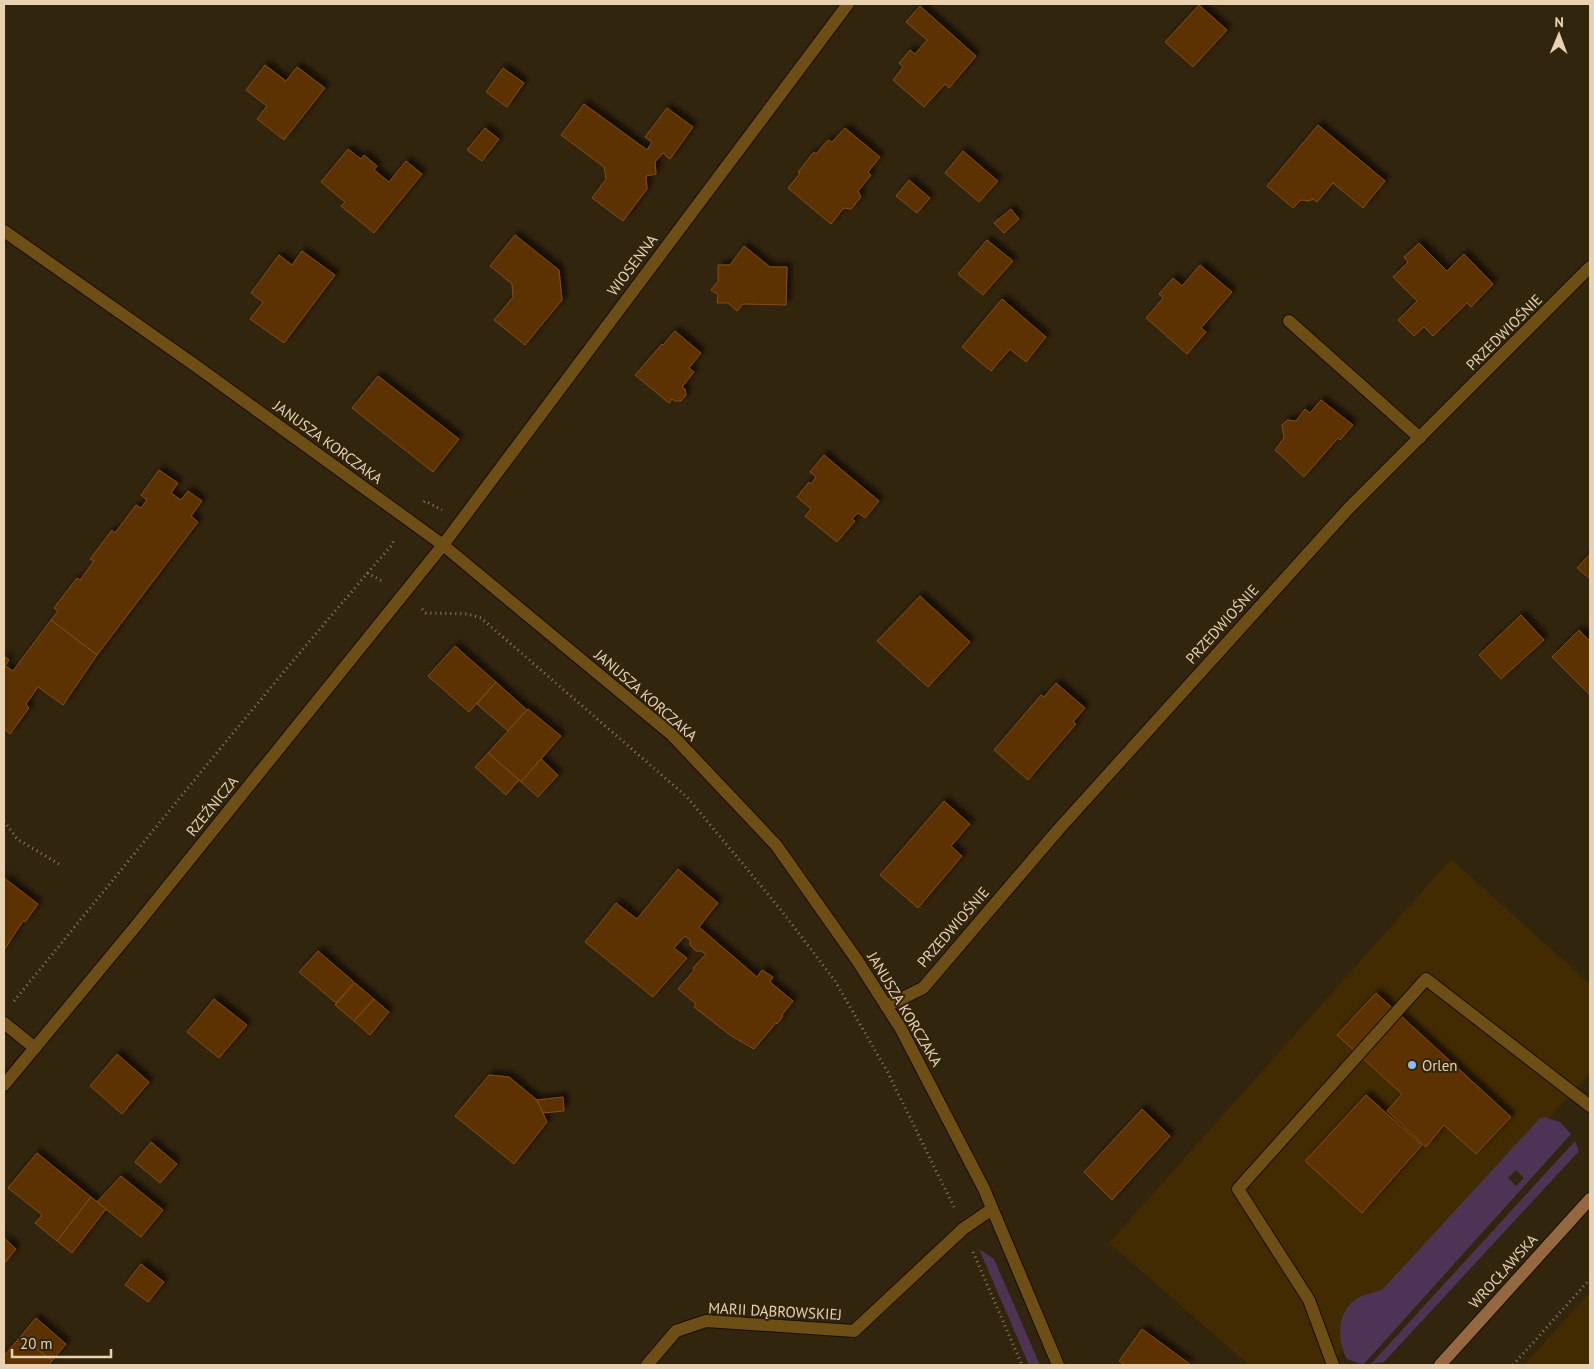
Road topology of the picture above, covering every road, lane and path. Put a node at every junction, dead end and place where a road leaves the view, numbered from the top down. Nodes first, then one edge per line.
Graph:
1 (848, 4) edge
2 (4, 231) edge
3 (1590, 267) edge
4 (1289, 321) dead end
5 (1420, 438) junction
6 (443, 545) junction
7 (367, 573) dead end
8 (360, 581) dead end
9 (402, 595) junction
10 (4, 821) edge
11 (58, 864) dead end
12 (10, 1006) dead end
13 (886, 1006) junction
14 (4, 1023) edge
15 (35, 1048) junction
16 (4, 1085) edge
17 (1590, 1106) edge
18 (1590, 1199) edge
19 (992, 1209) junction
20 (963, 1229) junction
21 (1590, 1279) edge
22 (647, 1365) edge
23 (1022, 1365) edge
24 (1058, 1365) edge
25 (1333, 1365) edge
26 (1440, 1365) edge
27 (1513, 1365) edge

1 - 6 street, WIOSENNA
2 - 6 street, JANUSZA KORCZAKA
3 - 5 street, PRZEDWIOŚNIE
4 - 5 street
5 - 13 street, PRZEDWIOŚNIE
6 - 9 street, RZEŹNICZA
6 - 13 street, JANUSZA KORCZAKA
7 - 9 path
8 - 12 path
9 - 15 street, RZEŹNICZA
9 - 20 path
10 - 11 path
13 - 19 street, JANUSZA KORCZAKA
14 - 15 street
15 - 16 street, RZEŹNICZA
17 - 25 street
18 - 26 main road, WROCŁAWSKA
19 - 20 street, MARII DĄBROWSKIEJ
19 - 24 street, JANUSZA KORCZAKA
20 - 22 street, MARII DĄBROWSKIEJ
20 - 23 path
21 - 27 path

